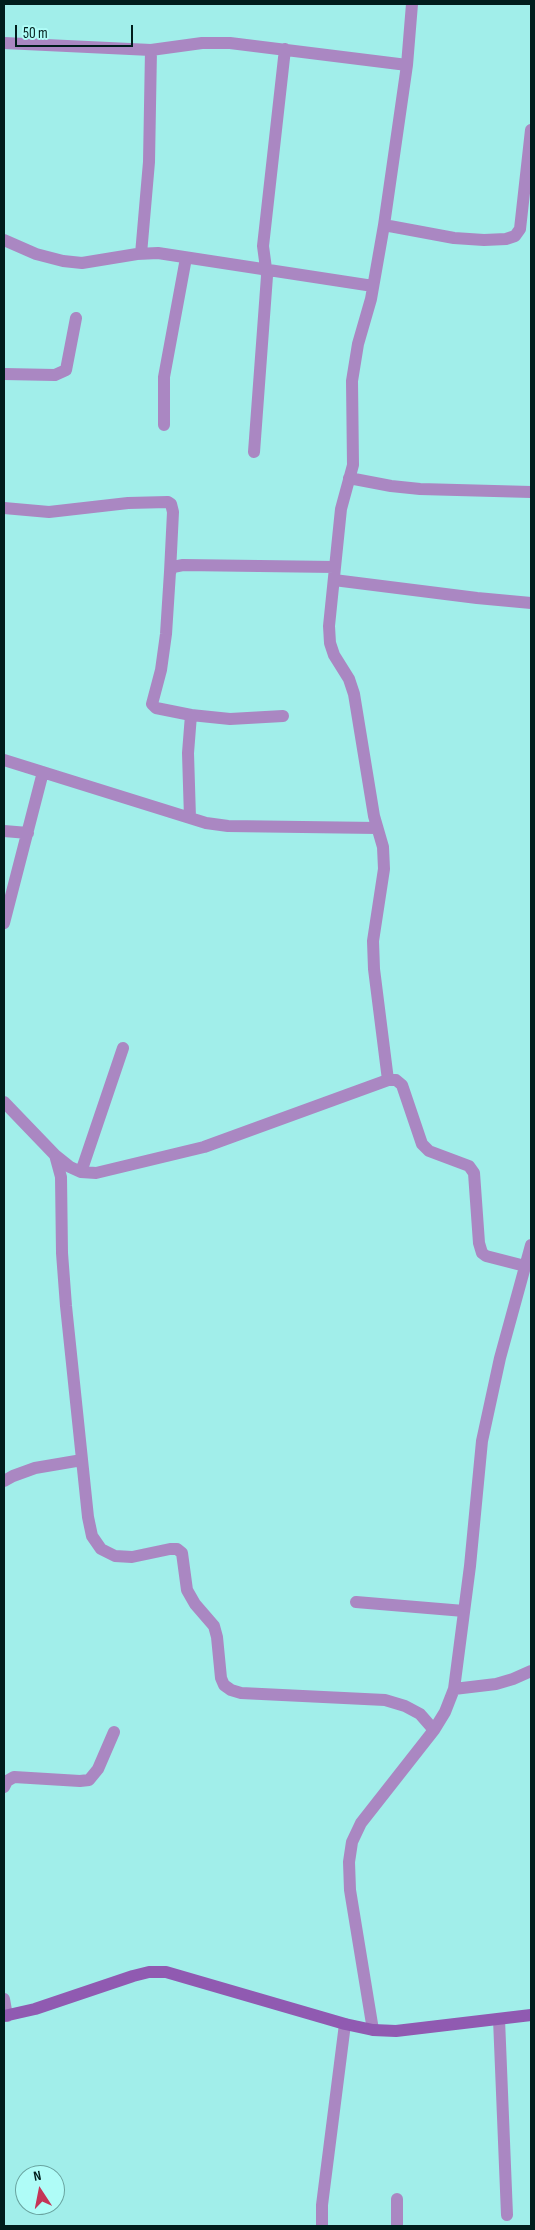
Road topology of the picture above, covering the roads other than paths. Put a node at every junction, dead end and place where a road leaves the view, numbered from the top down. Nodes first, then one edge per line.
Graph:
1 (412, 4) edge
2 (4, 43) edge
3 (285, 49) junction
4 (151, 50) junction
5 (407, 64) junction
6 (531, 130) edge
7 (384, 225) junction
8 (4, 240) edge
9 (141, 254) junction
10 (186, 258) junction
11 (266, 270) junction
12 (373, 286) junction
13 (76, 318) dead end
14 (4, 374) edge
15 (164, 425) dead end
16 (254, 452) dead end
17 (349, 478) junction
18 (531, 492) edge
19 (4, 508) edge
20 (170, 572) junction
21 (334, 574) junction
22 (531, 603) edge
23 (191, 715) junction
24 (283, 716) dead end
25 (4, 760) edge
26 (43, 772) junction
27 (190, 818) junction
28 (377, 828) junction
29 (4, 830) edge
30 (28, 833) junction
31 (4, 923) edge
32 (124, 1048) dead end
33 (388, 1080) junction
34 (4, 1102) edge
35 (55, 1155) junction
36 (82, 1172) junction
37 (531, 1245) edge
38 (525, 1266) junction
39 (82, 1460) junction
40 (4, 1481) edge
41 (356, 1602) dead end
42 (464, 1611) junction
43 (531, 1671) edge
44 (454, 1690) junction
45 (434, 1730) junction
46 (114, 1732) dead end
47 (4, 1787) edge
48 (4, 1999) edge
49 (531, 2015) edge
50 (5, 2016) edge
51 (499, 2019) junction
52 (345, 2024) junction
53 (373, 2030) junction
54 (397, 2199) dead end
55 (507, 2215) dead end
56 (322, 2226) edge
57 (397, 2226) edge

1 - 5 street
2 - 4 street
3 - 4 street
3 - 5 street
3 - 11 street
4 - 9 street
5 - 7 street
6 - 7 street
7 - 12 street
8 - 9 street
9 - 10 street
10 - 11 street
10 - 15 street
11 - 12 street
11 - 16 street
12 - 17 street
13 - 14 street
17 - 18 street
17 - 21 street
19 - 20 street
20 - 21 street
20 - 23 street
21 - 22 street
21 - 28 street
23 - 24 street
23 - 27 street
25 - 26 street
26 - 27 street
26 - 30 street
27 - 28 street
28 - 33 street
29 - 30 street
30 - 31 street
32 - 36 street
33 - 36 street
33 - 38 street
34 - 35 street
35 - 36 street
35 - 39 street
37 - 38 street
38 - 42 street
39 - 40 street
39 - 45 street
41 - 42 street
42 - 44 street
43 - 44 street
44 - 45 street
45 - 53 street
46 - 47 street
48 - 50 street
49 - 51 street
50 - 52 street
51 - 53 street
51 - 55 street
52 - 53 street
52 - 56 street
54 - 57 street

